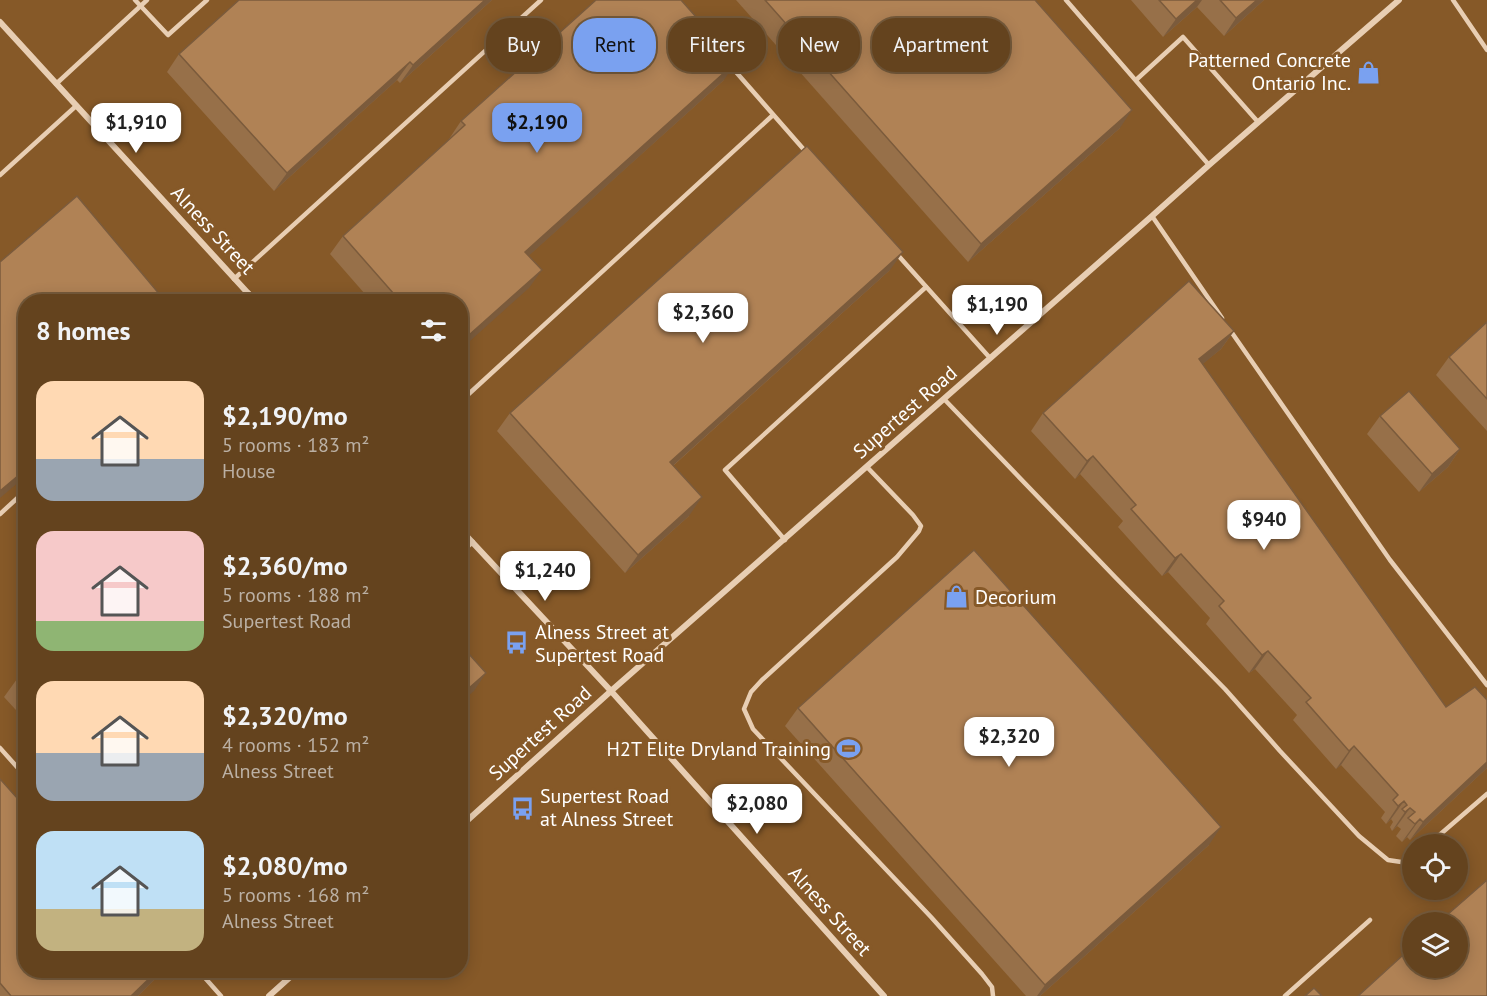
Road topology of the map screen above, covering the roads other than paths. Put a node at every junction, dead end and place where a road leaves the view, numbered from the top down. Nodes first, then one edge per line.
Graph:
1 (135, 0) edge
2 (147, 0) edge
3 (207, 0) edge
4 (541, 0) edge
5 (1066, 0) edge
6 (1399, 0) edge
7 (1453, 0) edge
8 (140, 6) junction
9 (0, 22) edge
10 (1487, 50) edge
11 (735, 72) edge
12 (1136, 80) junction
13 (56, 84) junction
14 (76, 106) junction
15 (772, 115) junction
16 (1258, 122) junction
17 (811, 158) edge
18 (1209, 165) junction
19 (0, 175) edge
20 (1152, 216) junction
21 (896, 253) edge
22 (234, 279) junction
23 (926, 287) junction
24 (249, 293) edge
25 (990, 358) junction
26 (468, 395) edge
27 (944, 399) junction
28 (867, 467) junction
29 (18, 498) edge
30 (0, 514) edge
31 (468, 538) edge
32 (784, 540) junction
33 (472, 542) junction
34 (468, 546) edge
35 (1487, 685) edge
36 (611, 691) junction
37 (0, 748) edge
38 (18, 768) edge
39 (1487, 794) edge
40 (468, 820) edge
41 (1441, 834) edge
42 (1402, 862) edge
43 (1371, 920) dead end
44 (205, 978) edge
45 (289, 978) edge
46 (220, 996) edge
47 (269, 996) edge
48 (884, 996) edge
49 (993, 996) edge
50 (1285, 996) edge

1 - 8 lane
2 - 8 lane
3 - 8 lane
4 - 22 lane
5 - 12 lane
6 - 16 street, Supertest Road
7 - 10 lane
8 - 13 lane
9 - 13 street, Alness Street
11 - 15 lane
12 - 16 lane
12 - 18 lane
13 - 14 street, Alness Street
14 - 19 lane
14 - 22 street, Alness Street
15 - 17 lane
15 - 26 lane
16 - 18 street, Supertest Road
18 - 20 street, Supertest Road
20 - 25 street, Supertest Road
20 - 35 lane
21 - 23 lane
22 - 24 street, Alness Street
23 - 25 lane
23 - 32 lane
25 - 27 street, Supertest Road
27 - 28 street, Supertest Road
27 - 42 lane
28 - 32 street, Supertest Road
28 - 49 lane
29 - 30 lane
31 - 33 street, Alness Street
32 - 36 street, Supertest Road
33 - 34 lane
33 - 36 street, Alness Street
36 - 40 street, Supertest Road
36 - 48 street, Alness Street
37 - 38 lane
39 - 41 lane
43 - 50 lane
44 - 46 lane
45 - 47 street

